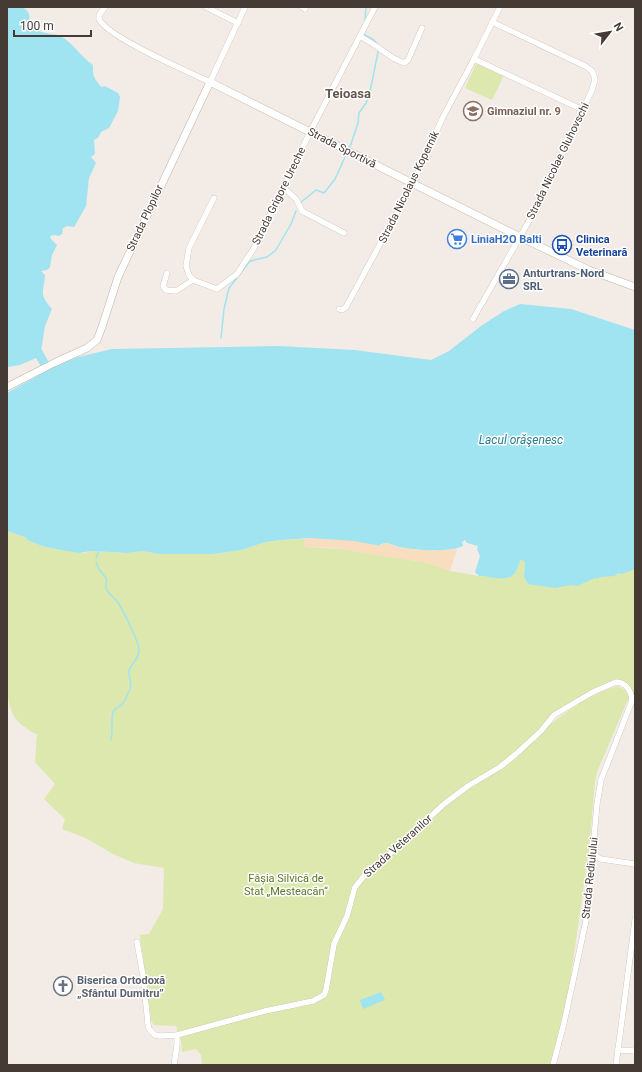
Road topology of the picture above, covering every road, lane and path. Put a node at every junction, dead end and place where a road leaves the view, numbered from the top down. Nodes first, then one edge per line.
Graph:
1 (105, 7) edge
2 (206, 7) edge
3 (245, 7) edge
4 (375, 7) edge
5 (500, 7) edge
6 (492, 22) junction
7 (238, 23) junction
8 (422, 28) dead end
9 (360, 36) junction
10 (474, 59) junction
11 (210, 82) junction
12 (583, 110) junction
13 (310, 132) junction
14 (413, 183) junction
15 (284, 188) junction
16 (214, 198) dead end
17 (344, 233) dead end
18 (520, 237) junction
19 (167, 273) dead end
20 (193, 280) junction
21 (635, 287) edge
22 (339, 309) dead end
23 (473, 319) dead end
24 (7, 387) edge
25 (634, 697) edge
26 (593, 853) junction
27 (635, 864) edge
28 (635, 920) edge
29 (137, 942) dead end
30 (177, 1035) junction
31 (618, 1050) junction
32 (635, 1051) edge
33 (174, 1065) edge
34 (553, 1065) edge
35 (616, 1065) edge

1 - 11 street, Strada Sportivă
2 - 7 street
3 - 7 street, Strada Plopilor
4 - 9 street, Strada Grigore Ureche
5 - 6 street, Strada Nicolaus Kopernik
6 - 10 street, Strada Nicolaus Kopernik
6 - 12 street, Strada Nicolae Gluhovschi
7 - 11 street, Strada Plopilor
8 - 9 street
9 - 13 street, Strada Grigore Ureche
10 - 12 street
10 - 14 street, Strada Nicolaus Kopernik
11 - 13 street, Strada Sportivă
11 - 24 street, Strada Plopilor
12 - 18 street, Strada Nicolae Gluhovschi
13 - 14 street, Strada Sportivă
13 - 15 street, Strada Grigore Ureche
14 - 18 street, Strada Sportivă
14 - 22 street, Strada Nicolaus Kopernik
15 - 17 street
15 - 20 street, Strada Grigore Ureche
16 - 20 street
18 - 21 street, Strada Sportivă
18 - 23 street, Strada Nicolae Gluhovschi
19 - 20 street
25 - 26 street, Strada Rediulului
25 - 30 street, Strada Veteranilor
26 - 27 street
26 - 34 street, Strada Rediulului
28 - 31 street
29 - 30 street, Strada Veteranilor
30 - 33 street
31 - 32 street
31 - 35 street

